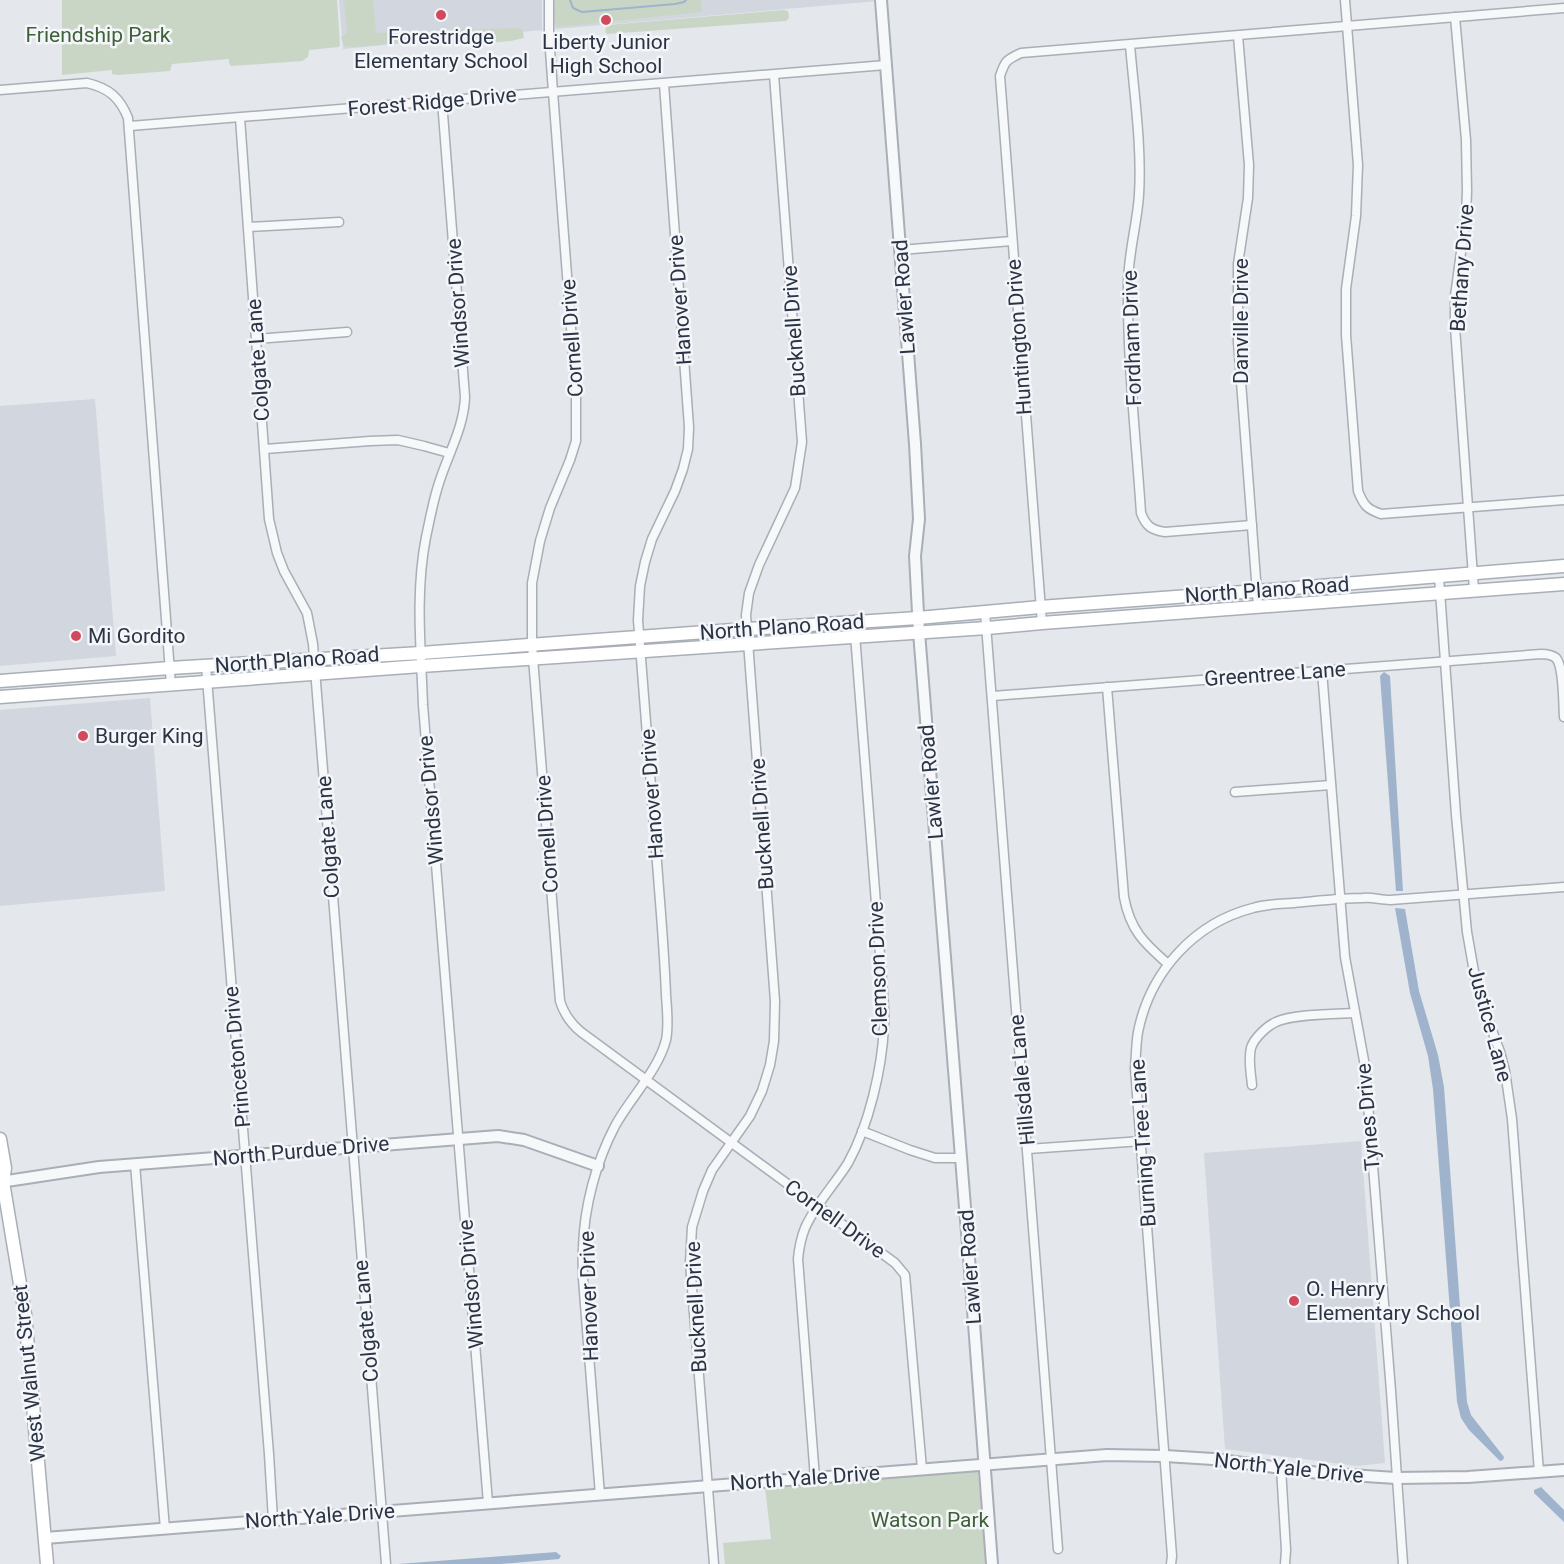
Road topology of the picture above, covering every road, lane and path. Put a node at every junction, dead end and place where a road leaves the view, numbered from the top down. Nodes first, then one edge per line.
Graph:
1 (549, 0) edge
2 (882, 0) edge
3 (1345, 0) edge
4 (1564, 8) edge
5 (1564, 13) edge
6 (1455, 17) junction
7 (1347, 26) junction
8 (1238, 36) junction
9 (1130, 45) junction
10 (886, 65) junction
11 (774, 75) junction
12 (664, 84) junction
13 (0, 90) edge
14 (553, 92) junction
15 (442, 101) junction
16 (240, 118) junction
17 (130, 126) junction
18 (339, 222) dead end
19 (249, 227) junction
20 (1012, 241) junction
21 (900, 250) junction
22 (347, 332) dead end
23 (256, 339) junction
24 (265, 449) junction
25 (449, 453) junction
26 (1564, 500) edge
27 (1469, 508) junction
28 (1252, 525) junction
29 (1564, 566) edge
30 (1473, 574) junction
31 (1439, 577) junction
32 (1564, 584) edge
33 (1474, 590) junction
34 (1257, 591) junction
35 (1441, 593) junction
36 (1258, 606) junction
37 (1040, 607) junction
38 (985, 612) junction
39 (918, 618) junction
40 (854, 622) junction
41 (1042, 623) junction
42 (747, 628) junction
43 (987, 628) junction
44 (919, 632) junction
45 (639, 636) junction
46 (855, 637) junction
47 (748, 644) junction
48 (532, 645) junction
49 (641, 651) junction
50 (421, 653) junction
51 (314, 659) junction
52 (533, 659) junction
53 (1446, 661) junction
54 (206, 666) junction
55 (422, 666) junction
56 (170, 668) junction
57 (1322, 671) junction
58 (106, 673) junction
59 (315, 674) junction
60 (46, 678) junction
61 (0, 681) edge
62 (207, 682) junction
63 (171, 685) junction
64 (1107, 687) junction
65 (61, 693) junction
66 (993, 696) junction
67 (0, 697) edge
68 (1564, 717) edge
69 (1331, 785) junction
70 (1235, 792) dead end
71 (1564, 887) edge
72 (1463, 896) junction
73 (1340, 898) junction
74 (1168, 964) junction
75 (1355, 1013) junction
76 (647, 1080) junction
77 (1252, 1085) dead end
78 (862, 1131) junction
79 (0, 1139) edge
80 (459, 1139) junction
81 (1142, 1141) junction
82 (731, 1143) junction
83 (352, 1147) junction
84 (1028, 1149) junction
85 (245, 1156) junction
86 (961, 1158) junction
87 (135, 1164) junction
88 (598, 1166) junction
89 (1, 1181) edge
90 (819, 1206) junction
91 (1165, 1456) junction
92 (1051, 1459) junction
93 (984, 1464) junction
94 (1281, 1468) junction
95 (922, 1469) junction
96 (1564, 1470) edge
97 (1539, 1472) junction
98 (815, 1478) junction
99 (1396, 1479) junction
100 (707, 1486) junction
101 (600, 1495) junction
102 (488, 1503) junction
103 (381, 1512) junction
104 (273, 1520) junction
105 (165, 1529) junction
106 (45, 1538) junction
107 (1058, 1548) dead end
108 (386, 1562) edge
109 (47, 1564) edge
110 (714, 1564) edge
111 (992, 1564) edge
112 (1171, 1564) edge
113 (1285, 1564) edge
114 (1403, 1564) edge

1 - 14 street, Cornell Drive
2 - 10 street, Lawler Road
3 - 7 street
4 - 5 street
4 - 6 street
6 - 7 street
6 - 27 street, Bethany Drive
7 - 8 street
7 - 27 street
8 - 9 street
8 - 28 street, Danville Drive
9 - 20 street, Huntington Drive
9 - 28 street, Fordham Drive
10 - 11 street, Forest Ridge Drive
10 - 21 street, Lawler Road
11 - 12 street, Forest Ridge Drive
11 - 42 street, Bucknell Drive
12 - 14 street, Forest Ridge Drive
12 - 45 street, Hanover Drive
13 - 17 street
14 - 15 street, Forest Ridge Drive
14 - 48 street, Cornell Drive
15 - 16 street, Forest Ridge Drive
15 - 25 street, Windsor Drive
16 - 17 street, Forest Ridge Drive
16 - 19 street, Colgate Lane
17 - 56 street
18 - 19 street
19 - 23 street, Colgate Lane
20 - 21 street
20 - 37 street, Huntington Drive
21 - 39 street, Lawler Road
22 - 23 street
23 - 24 street, Colgate Lane
24 - 25 street
24 - 51 street, Colgate Lane
25 - 50 street, Windsor Drive
26 - 27 street
27 - 30 street, Bethany Drive
28 - 34 street, Danville Drive
29 - 30 main road, North Plano Road
30 - 31 main road, North Plano Road
30 - 33 street, Bethany Drive
31 - 34 main road, North Plano Road
31 - 35 street, Justice Lane
32 - 33 main road, North Plano Road
33 - 35 main road, North Plano Road
34 - 36 street, Danville Drive
34 - 37 main road, North Plano Road
35 - 36 main road, North Plano Road
35 - 53 street, Justice Lane
36 - 41 main road, North Plano Road
37 - 38 main road, North Plano Road
37 - 41 street, Huntington Drive
38 - 39 main road, North Plano Road
38 - 43 street, Hillsdale Lane
39 - 40 main road, North Plano Road
39 - 44 street, Lawler Road
40 - 42 main road, North Plano Road
40 - 46 street, Clemson Drive
41 - 43 main road, North Plano Road
42 - 45 main road, North Plano Road
42 - 47 street, Bucknell Drive
43 - 44 main road, North Plano Road
43 - 66 street, Hillsdale Lane
44 - 46 main road, North Plano Road
44 - 86 street, Lawler Road
45 - 48 main road, North Plano Road
45 - 49 street, Hanover Drive
46 - 47 main road, North Plano Road
46 - 78 street, Clemson Drive
47 - 49 main road, North Plano Road
47 - 82 street, Bucknell Drive
48 - 50 main road, North Plano Road
48 - 52 street, Cornell Drive
49 - 52 main road, North Plano Road
49 - 76 street, Hanover Drive
50 - 51 main road, North Plano Road
50 - 55 street, Windsor Drive
51 - 54 main road, North Plano Road
51 - 59 street, Colgate Lane
52 - 55 main road, North Plano Road
52 - 76 street, Cornell Drive
53 - 57 street, Greentree Lane
53 - 68 street, Greentree Lane
53 - 72 street, Justice Lane
54 - 56 main road, North Plano Road
54 - 62 street, Princeton Drive
55 - 59 main road, North Plano Road
55 - 80 street, Windsor Drive
56 - 58 main road, North Plano Road
56 - 63 street
57 - 64 street, Greentree Lane
57 - 69 street, Tynes Drive
58 - 60 main road, North Plano Road
58 - 65 main road
59 - 62 main road, North Plano Road
59 - 83 street, Colgate Lane
60 - 61 main road, North Plano Road
60 - 65 main road
62 - 63 main road, North Plano Road
62 - 85 street, Princeton Drive
63 - 65 main road, North Plano Road
64 - 66 street, Greentree Lane
64 - 74 street
65 - 67 main road, North Plano Road
66 - 84 street, Hillsdale Lane
69 - 70 street
69 - 73 street, Tynes Drive
71 - 72 street, Burning Tree Lane
72 - 73 street, Burning Tree Lane
72 - 97 street, Justice Lane
73 - 74 street, Burning Tree Lane
73 - 75 street, Tynes Drive
74 - 81 street, Burning Tree Lane
75 - 77 street
75 - 99 street, Tynes Drive
76 - 82 street, Cornell Drive
76 - 88 street, Hanover Drive
78 - 86 street
78 - 90 street, Clemson Drive
79 - 89 main road, West Walnut Street
80 - 83 street, North Purdue Drive
80 - 88 street, North Purdue Drive
80 - 102 street, Windsor Drive
81 - 84 street
81 - 91 street, Burning Tree Lane
82 - 90 street, Cornell Drive
82 - 100 street, Bucknell Drive
83 - 85 street, North Purdue Drive
83 - 103 street, Colgate Lane
84 - 92 street, Hillsdale Lane
85 - 87 street, North Purdue Drive
85 - 104 street, Princeton Drive
86 - 93 street, Lawler Road
87 - 89 street, North Purdue Drive
87 - 105 street
88 - 101 street, Hanover Drive
89 - 106 main road, West Walnut Street
90 - 95 street, Cornell Drive
90 - 98 street, Clemson Drive
91 - 92 street, North Yale Drive
91 - 94 street, North Yale Drive
91 - 112 street, Burning Tree Lane
92 - 93 street, North Yale Drive
92 - 107 street, Hillsdale Lane
93 - 95 street, North Yale Drive
93 - 111 street, Lawler Road
94 - 99 street, North Yale Drive
94 - 113 street
95 - 98 street, North Yale Drive
96 - 97 street, North Yale Drive
97 - 99 street, North Yale Drive
98 - 100 street, North Yale Drive
99 - 114 street, Tynes Drive
100 - 101 street, North Yale Drive
100 - 110 street, Bucknell Drive
101 - 102 street, North Yale Drive
102 - 103 street, North Yale Drive
103 - 104 street, North Yale Drive
103 - 108 street, Colgate Lane
104 - 105 street, North Yale Drive
105 - 106 street, North Yale Drive
106 - 109 main road, West Walnut Street

